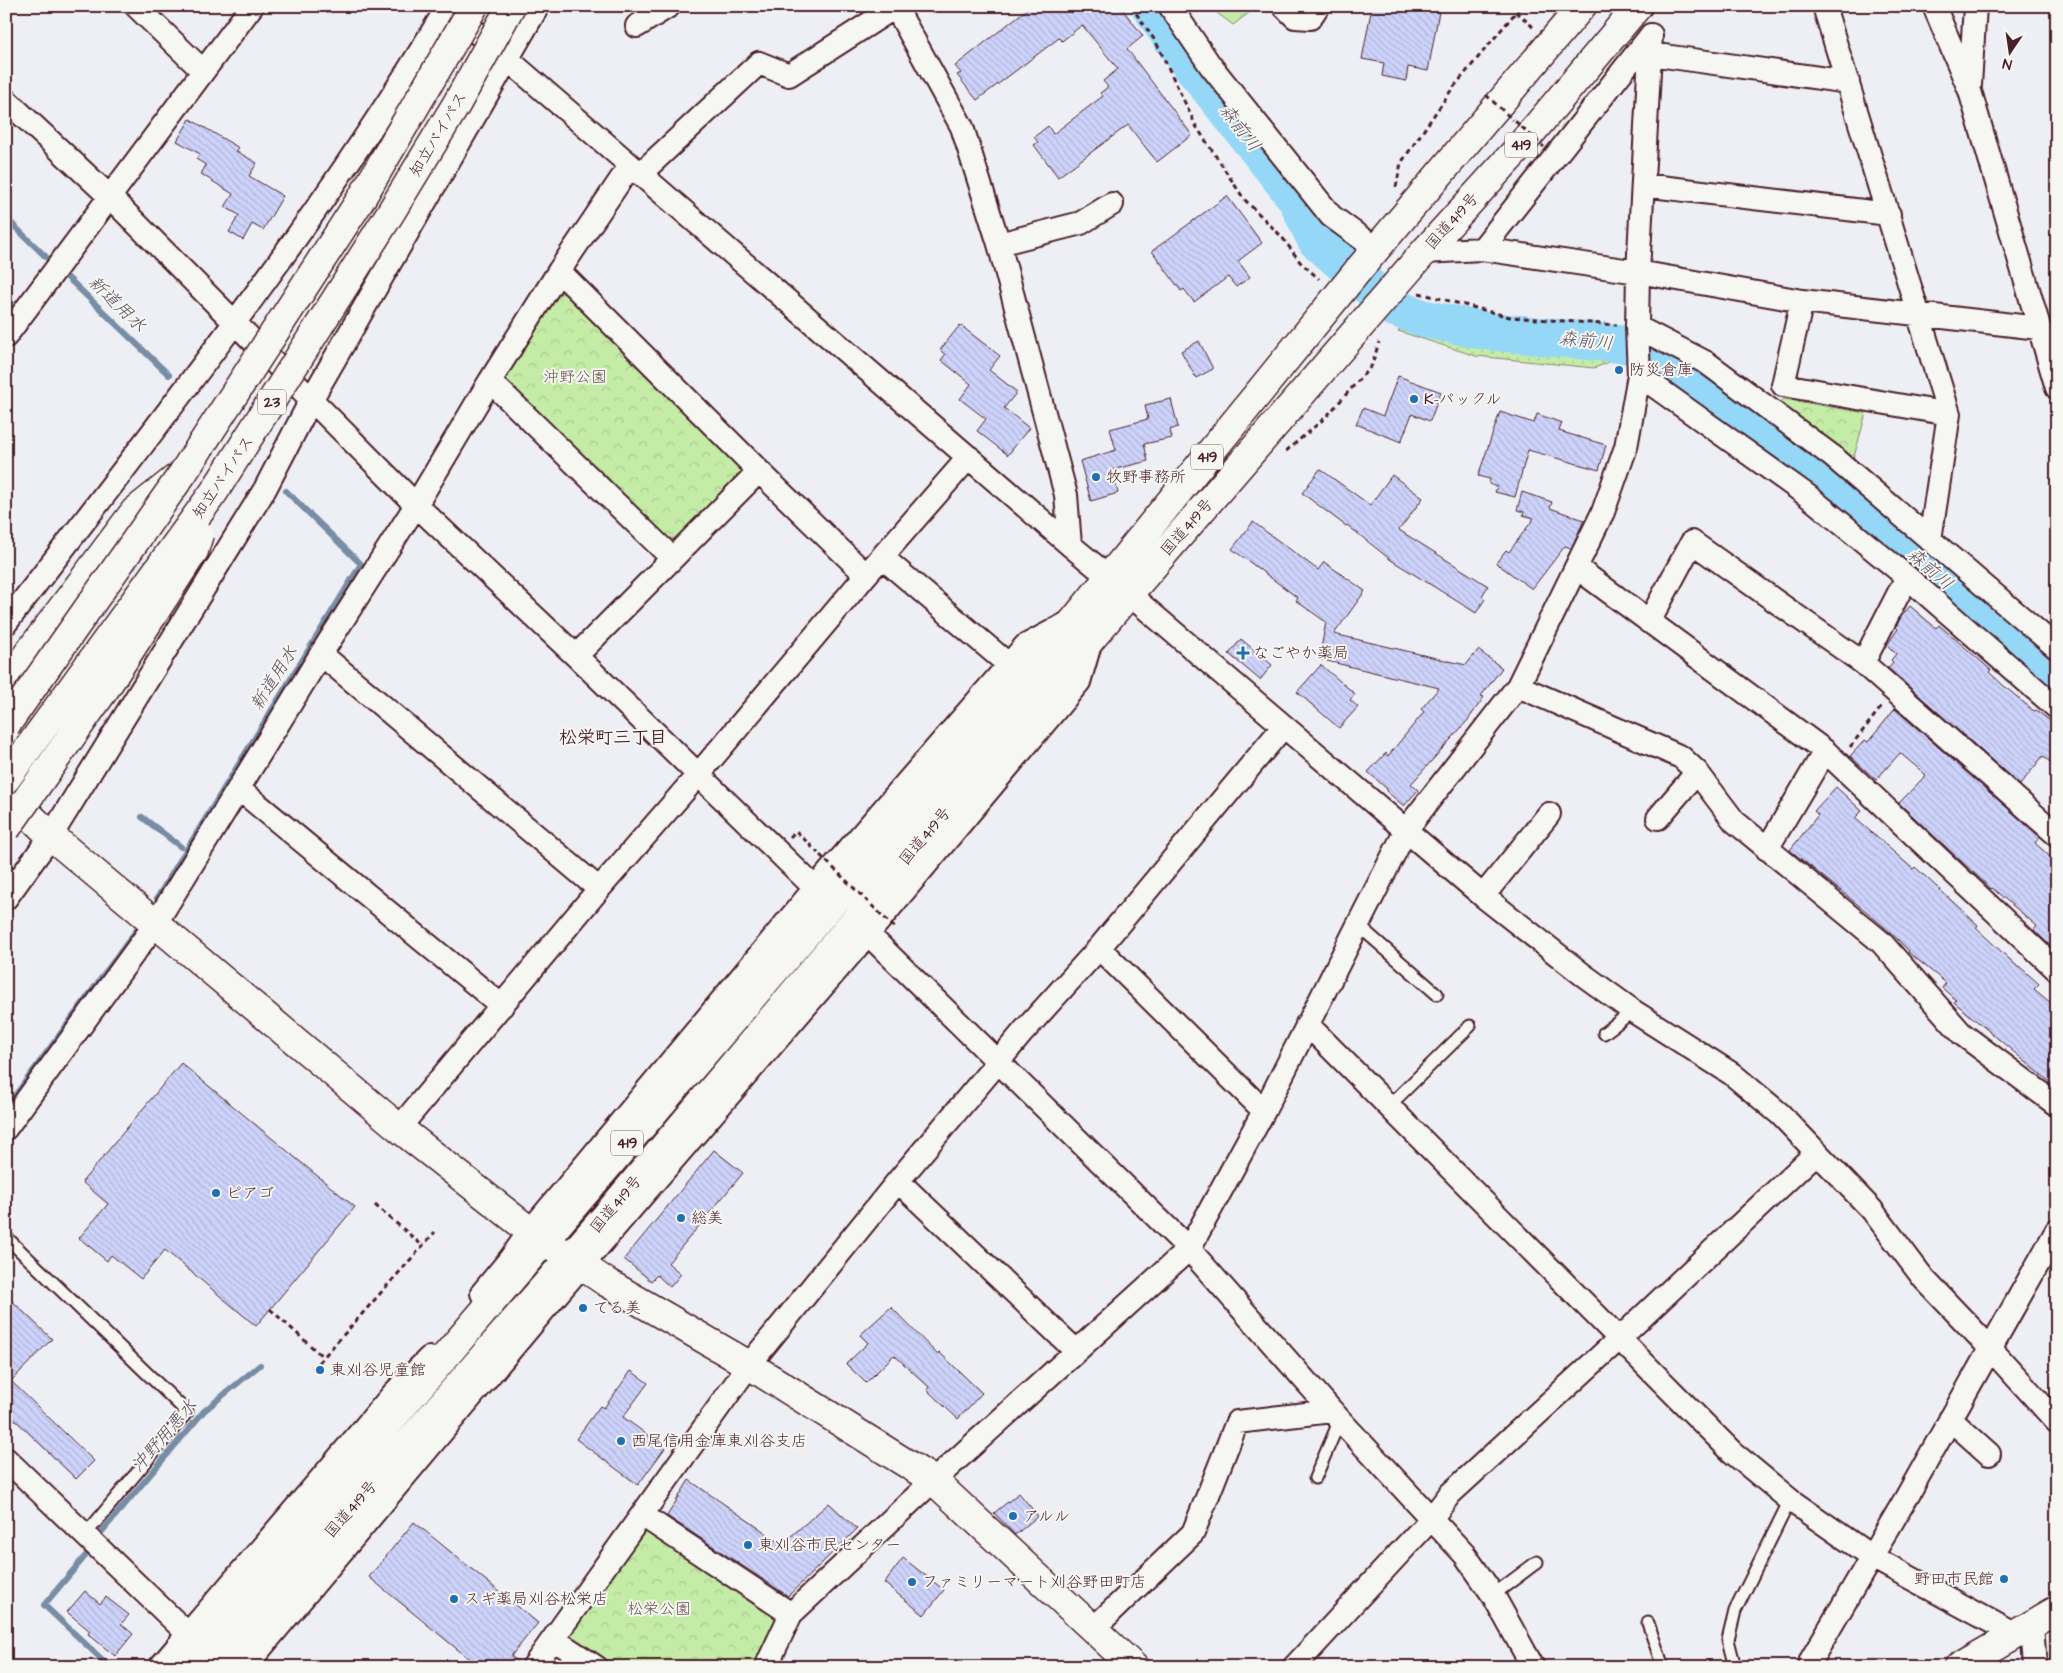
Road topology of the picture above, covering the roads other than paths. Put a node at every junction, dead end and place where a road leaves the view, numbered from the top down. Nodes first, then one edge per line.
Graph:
1 (136, 6) edge
2 (252, 6) edge
3 (474, 6) edge
4 (511, 6) edge
5 (538, 6) edge
6 (668, 6) edge
7 (895, 6) edge
8 (1170, 6) edge
9 (1284, 6) edge
10 (1318, 6) edge
11 (1582, 6) edge
12 (1638, 6) edge
13 (1824, 6) edge
14 (1934, 6) edge
15 (1975, 6) edge
16 (447, 7) edge
17 (637, 26) dead end
18 (1650, 54) junction
19 (507, 59) junction
20 (203, 71) junction
21 (1848, 82) junction
22 (1970, 91) junction
23 (6, 100) edge
24 (635, 170) junction
25 (1643, 185) junction
26 (109, 196) junction
27 (1112, 204) dead end
28 (1889, 214) junction
29 (999, 244) junction
30 (1482, 249) junction
31 (1424, 252) junction
32 (1364, 256) junction
33 (559, 271) junction
34 (1638, 272) junction
35 (1802, 301) junction
36 (1920, 315) junction
37 (235, 322) junction
38 (1637, 327) junction
39 (9, 328) edge
40 (2039, 328) junction
41 (1639, 375) junction
42 (490, 381) junction
43 (2057, 388) edge
44 (311, 400) junction
45 (1949, 414) junction
46 (969, 457) junction
47 (759, 471) junction
48 (183, 472) junction
49 (214, 492) junction
50 (416, 505) junction
51 (1930, 540) junction
52 (1070, 545) junction
53 (672, 558) junction
54 (883, 558) junction
55 (1577, 568) junction
56 (866, 575) junction
57 (1907, 576) junction
58 (1119, 586) junction
59 (1649, 622) junction
60 (6, 623) edge
61 (1084, 628) junction
62 (2057, 648) edge
63 (321, 654) junction
64 (576, 656) junction
65 (1863, 663) junction
66 (1009, 664) junction
67 (6, 683) edge
68 (1518, 686) junction
69 (2057, 708) edge
70 (6, 725) edge
71 (1284, 727) junction
72 (1831, 757) junction
73 (1697, 772) junction
74 (698, 775) junction
75 (6, 779) edge
76 (239, 789) junction
77 (6, 793) edge
78 (1549, 814) dead end
79 (1658, 818) dead end
80 (6, 829) edge
81 (1406, 830) junction
82 (2057, 835) edge
83 (51, 836) junction
84 (1766, 849) junction
85 (815, 888) junction
86 (599, 889) junction
87 (1483, 896) junction
88 (6, 898) edge
89 (156, 923) junction
90 (1359, 926) junction
91 (868, 934) junction
92 (1099, 948) junction
93 (2057, 970) edge
94 (1437, 994) dead end
95 (502, 1006) junction
96 (1633, 1011) junction
97 (1307, 1024) junction
98 (1470, 1026) dead end
99 (1604, 1032) dead end
100 (998, 1062) junction
101 (2057, 1105) edge
102 (1389, 1106) junction
103 (1264, 1111) junction
104 (6, 1128) edge
105 (399, 1128) junction
106 (1816, 1153) junction
107 (898, 1181) junction
108 (2057, 1230) edge
109 (537, 1236) junction
110 (6, 1237) edge
111 (1189, 1249) junction
112 (576, 1262) junction
113 (1620, 1338) junction
114 (1990, 1348) junction
115 (1076, 1351) junction
116 (748, 1365) junction
117 (1336, 1416) junction
118 (1950, 1419) junction
119 (2057, 1422) edge
120 (1989, 1454) dead end
121 (6, 1459) edge
122 (1315, 1478) dead end
123 (933, 1480) junction
124 (1790, 1500) junction
125 (642, 1515) junction
126 (1431, 1519) junction
127 (86, 1534) junction
128 (1872, 1557) junction
129 (1537, 1562) dead end
130 (1493, 1595) junction
131 (2057, 1610) edge
132 (791, 1614) junction
133 (1648, 1623) dead end
134 (1093, 1629) junction
135 (2024, 1630) junction
136 (188, 1634) junction
137 (553, 1639) junction
138 (160, 1667) edge
139 (180, 1667) edge
140 (213, 1667) edge
141 (244, 1667) edge
142 (533, 1667) edge
143 (596, 1667) edge
144 (766, 1667) edge
145 (1134, 1667) edge
146 (1294, 1667) edge
147 (1534, 1667) edge
148 (1663, 1667) edge
149 (1735, 1667) edge
150 (1812, 1667) edge
151 (1959, 1667) edge
152 (2035, 1667) edge

1 - 20 street
2 - 20 street
3 - 48 main road, 知立バイパス / 23, bridge
4 - 49 main road, 知立バイパス / 23, bridge
5 - 19 street
6 - 17 street
7 - 24 street
7 - 29 street
8 - 32 street
9 - 10 street
11 - 32 main road, 国道419号 / 419
12 - 31 main road, 国道419号 / 419
13 - 21 street
14 - 22 street
15 - 22 street
16 - 19 street
16 - 37 street
18 - 21 street
18 - 25 street
18 - 30 street
19 - 24 street
19 - 44 street
20 - 26 street
21 - 28 street
22 - 40 street
23 - 26 street
24 - 33 street
24 - 46 street
25 - 28 street
25 - 34 street
26 - 37 street
26 - 39 street
27 - 29 street
28 - 36 street
29 - 52 street
30 - 31 street
30 - 34 street
31 - 58 main road, 国道419号 / 419
32 - 58 main road, 国道419号 / 419
33 - 42 street
33 - 47 street
34 - 35 street
34 - 38 street
35 - 36 street
35 - 45 street
36 - 40 street
36 - 45 street
37 - 44 street
37 - 60 street
38 - 41 street
38 - 51 street
40 - 43 street
41 - 55 street
41 - 57 street
42 - 50 street
42 - 53 street
44 - 50 street
44 - 83 street
45 - 51 street
46 - 52 street
46 - 54 street
47 - 53 street
47 - 56 street
48 - 67 main road
48 - 70 main road, 知立バイパス / 23, bridge
49 - 75 main road, 知立バイパス / 23, bridge
49 - 80 main road, bridge
50 - 63 street
50 - 64 street
51 - 62 street
52 - 58 street
53 - 64 street
54 - 56 street
54 - 66 street
55 - 59 street
55 - 68 street
56 - 74 street
57 - 65 street
57 - 69 street
58 - 61 main road, 国道419号 / 419
58 - 71 street
59 - 65 street
59 - 72 street
61 - 66 street
61 - 91 street
61 - 109 main road, 国道419号 / 419
61 - 112 main road, 国道419号 / 419
63 - 76 street
63 - 86 street
64 - 74 street
65 - 82 street
66 - 85 street
68 - 73 street
68 - 81 street
71 - 81 street
71 - 92 street
72 - 84 street
72 - 93 street
73 - 79 street
73 - 84 street
74 - 85 street
74 - 86 street
76 - 89 street
76 - 95 street
77 - 83 main road
78 - 87 street
81 - 87 street
81 - 90 street
83 - 88 street
83 - 89 main road
84 - 101 street
85 - 109 street
86 - 95 street
87 - 96 street
89 - 104 street
89 - 105 main road
90 - 94 lane
90 - 97 street
91 - 100 street
91 - 112 street
92 - 100 street
92 - 103 street
95 - 105 street
96 - 99 lane
96 - 106 street
97 - 102 street
97 - 103 street
98 - 102 lane
100 - 107 street
100 - 111 street
102 - 113 street
103 - 111 street
105 - 109 main road
106 - 113 street
106 - 114 street
107 - 115 street
107 - 116 street
108 - 114 street
109 - 112 main road
109 - 136 street
109 - 139 main road, 国道419号 / 419
110 - 127 lane
111 - 115 street
111 - 117 street
112 - 116 main road
112 - 140 main road, 国道419号 / 419
112 - 141 street
113 - 124 street
113 - 126 street
114 - 118 street
114 - 119 street
115 - 123 street
116 - 123 main road
116 - 125 street
117 - 122 lane
117 - 126 street
117 - 134 street
118 - 120 street
118 - 128 street
121 - 127 street
123 - 132 street
123 - 134 main road
124 - 128 street
124 - 149 lane
125 - 132 street
125 - 137 street
126 - 130 street
126 - 146 street
127 - 136 street
128 - 135 street
128 - 150 street
129 - 130 lane
130 - 147 street
131 - 135 main road
132 - 144 street
133 - 148 lane
134 - 145 main road
135 - 151 main road
135 - 152 street
136 - 138 street
137 - 142 street
137 - 143 street

